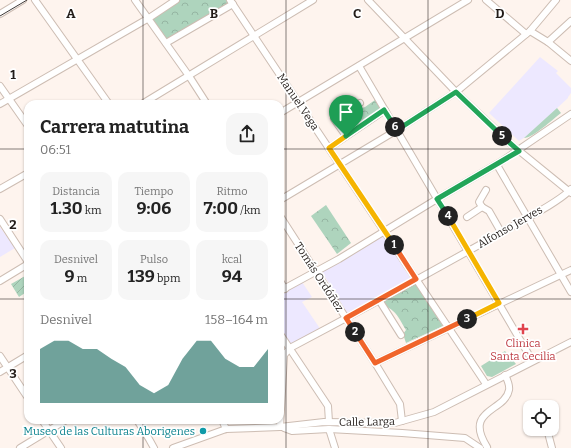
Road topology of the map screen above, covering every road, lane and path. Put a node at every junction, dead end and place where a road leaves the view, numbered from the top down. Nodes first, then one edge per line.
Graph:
1 (23, 0) edge
2 (36, 0) edge
3 (135, 0) edge
4 (176, 0) edge
5 (313, 0) edge
6 (368, 0) edge
7 (468, 0) edge
8 (486, 0) edge
9 (556, 0) edge
10 (232, 2) edge
11 (0, 14) edge
12 (149, 18) junction
13 (571, 21) edge
14 (528, 33) junction
15 (254, 36) junction
16 (405, 38) junction
17 (548, 42) junction
18 (166, 44) junction
19 (570, 57) edge
20 (77, 60) junction
21 (359, 66) junction
22 (189, 76) junction
23 (0, 86) edge
24 (456, 92) junction
25 (9, 99) junction
26 (106, 100) edge
27 (149, 100) edge
28 (204, 100) edge
29 (298, 102) junction
30 (360, 103) dead end
31 (0, 104) edge
32 (384, 110) junction
33 (284, 111) edge
34 (571, 115) edge
35 (24, 120) edge
36 (397, 130) junction
37 (346, 136) junction
38 (329, 148) junction
39 (519, 151) junction
40 (340, 164) junction
41 (497, 165) junction
42 (24, 175) edge
43 (0, 189) edge
44 (486, 190) dead end
45 (570, 191) edge
46 (284, 198) edge
47 (437, 199) junction
48 (482, 207) junction
49 (467, 217) dead end
50 (528, 217) junction
51 (0, 220) edge
52 (284, 222) edge
53 (384, 231) junction
54 (501, 232) junction
55 (468, 251) junction
56 (24, 257) edge
57 (24, 266) edge
58 (571, 270) edge
59 (316, 271) junction
60 (561, 275) junction
61 (416, 279) junction
62 (0, 281) edge
63 (284, 289) edge
64 (571, 292) edge
65 (378, 300) junction
66 (499, 303) junction
67 (346, 318) junction
68 (448, 327) junction
69 (401, 335) dead end
70 (284, 340) edge
71 (571, 342) edge
72 (290, 348) junction
73 (284, 355) edge
74 (0, 356) edge
75 (24, 358) edge
76 (534, 360) junction
77 (375, 363) junction
78 (8, 368) junction
79 (0, 372) edge
80 (505, 375) junction
81 (486, 384) junction
82 (24, 392) edge
83 (402, 421) junction
84 (45, 424) edge
85 (59, 424) edge
86 (140, 424) edge
87 (224, 424) edge
88 (280, 424) edge
89 (280, 427) junction
90 (330, 428) junction
91 (49, 430) junction
92 (226, 430) junction
93 (549, 436) edge
94 (20, 448) edge
95 (61, 448) edge
96 (154, 448) edge
97 (173, 448) edge
98 (335, 448) edge
99 (485, 448) edge
100 (552, 448) edge

1 - 11 street
2 - 20 street
3 - 12 street
4 - 12 street
5 - 15 street
6 - 16 street
7 - 16 street
8 - 14 street
9 - 14 street
10 - 15 street, Manuel Vega
10 - 18 street
12 - 18 street
12 - 20 street
13 - 17 street
14 - 17 street
14 - 24 street
15 - 22 street
15 - 29 street, Manuel Vega
16 - 21 street
16 - 24 street
17 - 19 street
18 - 22 street
20 - 25 street
20 - 26 street
21 - 29 street
21 - 32 street
22 - 27 street
22 - 28 street
23 - 25 street
24 - 36 street
24 - 39 street
25 - 31 street
25 - 35 street
29 - 33 street
29 - 38 street, Manuel Vega
30 - 37 street
32 - 36 street
32 - 37 street
34 - 39 street
36 - 40 street
36 - 47 street
37 - 38 street
38 - 40 street, Manuel Vega
39 - 41 street
39 - 45 street
40 - 46 street
40 - 53 street, Manuel Vega
41 - 47 street
41 - 50 street
42 - 43 street
44 - 48 street
45 - 50 street, Alfonso Jerves
47 - 53 street
47 - 55 street
48 - 49 street
48 - 54 street
50 - 54 street, Alfonso Jerves
50 - 60 street
51 - 56 street
52 - 59 street, Tomás Ordóñez
53 - 59 street
53 - 61 street, Manuel Vega
54 - 55 street, Alfonso Jerves
55 - 61 street, Alfonso Jerves
55 - 66 street
57 - 62 street
58 - 60 street
59 - 63 street
59 - 67 street, Tomás Ordóñez
60 - 64 street
60 - 66 street
61 - 65 street, Alfonso Jerves
61 - 68 street, Manuel Vega
65 - 67 street, Alfonso Jerves
65 - 69 street
66 - 68 street
66 - 76 street
67 - 72 street, Alfonso Jerves
67 - 77 street, Tomás Ordóñez
68 - 77 street
68 - 81 street, Manuel Vega
70 - 72 street
71 - 76 street, Calle Larga
72 - 73 street
72 - 90 street
74 - 78 street
75 - 78 street
76 - 80 street, Calle Larga
77 - 83 street, Tomás Ordóñez
78 - 79 street
78 - 82 street
80 - 81 street, Calle Larga
80 - 99 street
81 - 83 street, Calle Larga
83 - 90 street, Calle Larga
84 - 91 street
85 - 91 street
86 - 96 street
87 - 92 street
88 - 89 street
89 - 90 street
89 - 92 street
90 - 98 street
90 - 99 street
91 - 94 street
91 - 95 street
92 - 97 street
93 - 100 street

